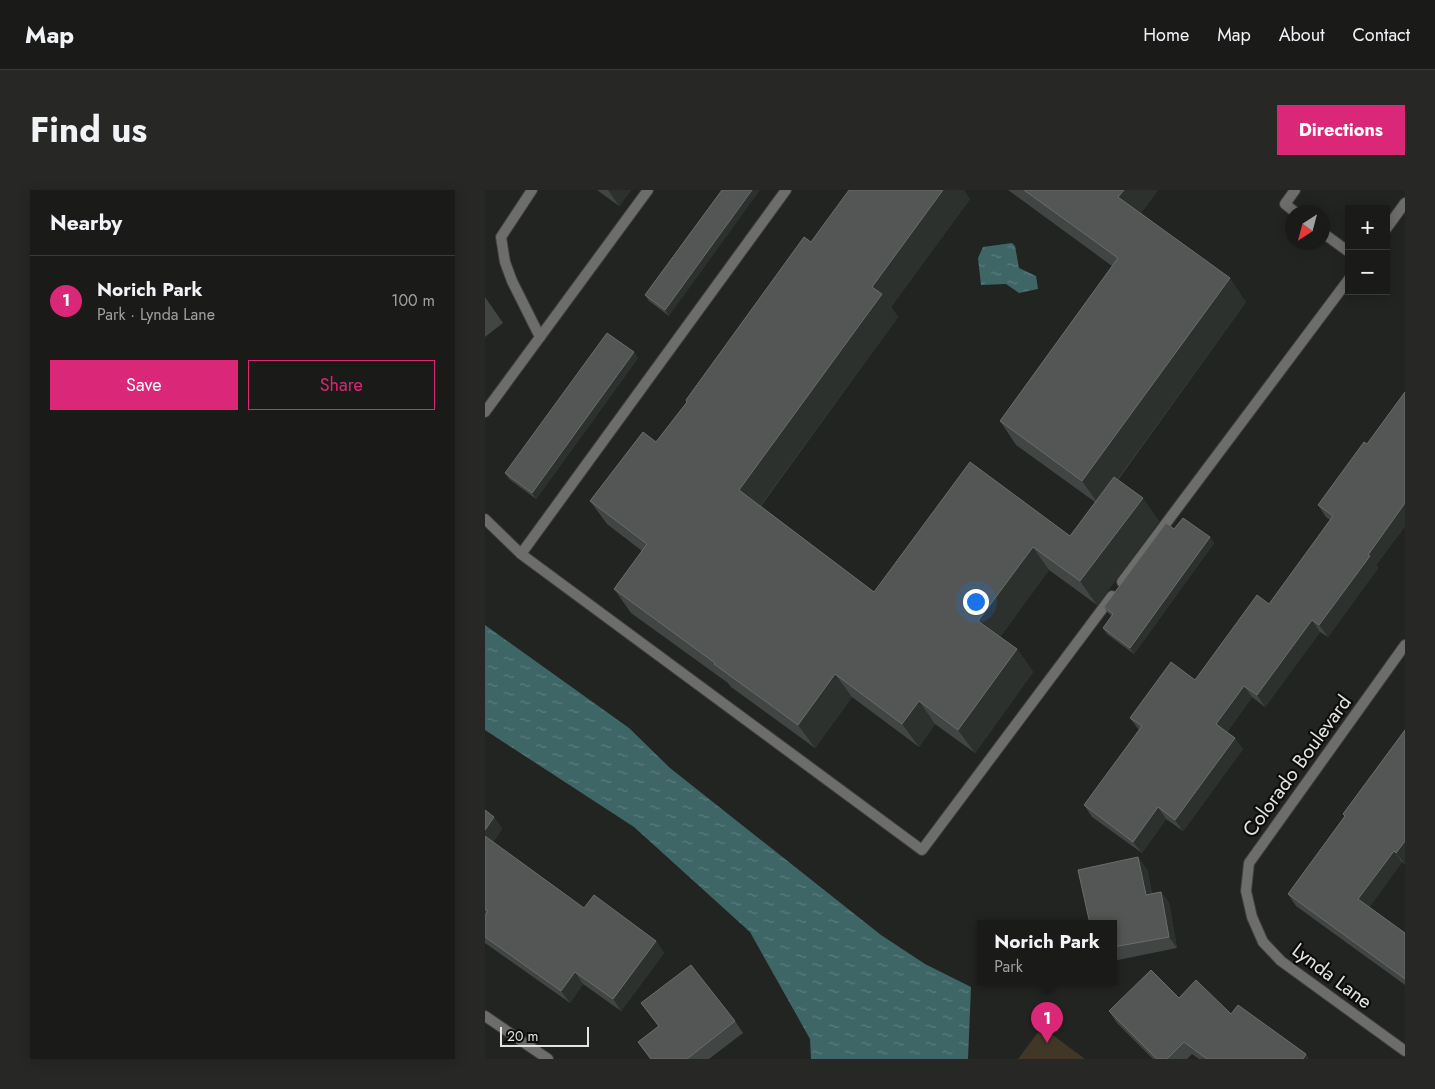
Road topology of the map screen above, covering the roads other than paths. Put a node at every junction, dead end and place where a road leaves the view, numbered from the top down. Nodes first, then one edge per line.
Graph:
1 (532, 190) edge
2 (649, 190) edge
3 (787, 190) edge
4 (1295, 190) edge
5 (1405, 204) edge
6 (1286, 205) edge
7 (1390, 223) edge
8 (1330, 238) edge
9 (1346, 250) edge
10 (1345, 284) edge
11 (540, 337) junction
12 (485, 412) edge
13 (485, 519) edge
14 (521, 554) junction
15 (1405, 645) edge
16 (1252, 918) joint
17 (485, 1016) edge
18 (1405, 1051) edge
19 (548, 1059) edge

1 - 11 street
2 - 11 street
3 - 14 street
4 - 6 street
5 - 7 street
8 - 9 street
10 - 14 street
11 - 12 street
13 - 14 street
15 - 16 street, Colorado Boulevard
16 - 18 street, Lynda Lane
17 - 19 street

